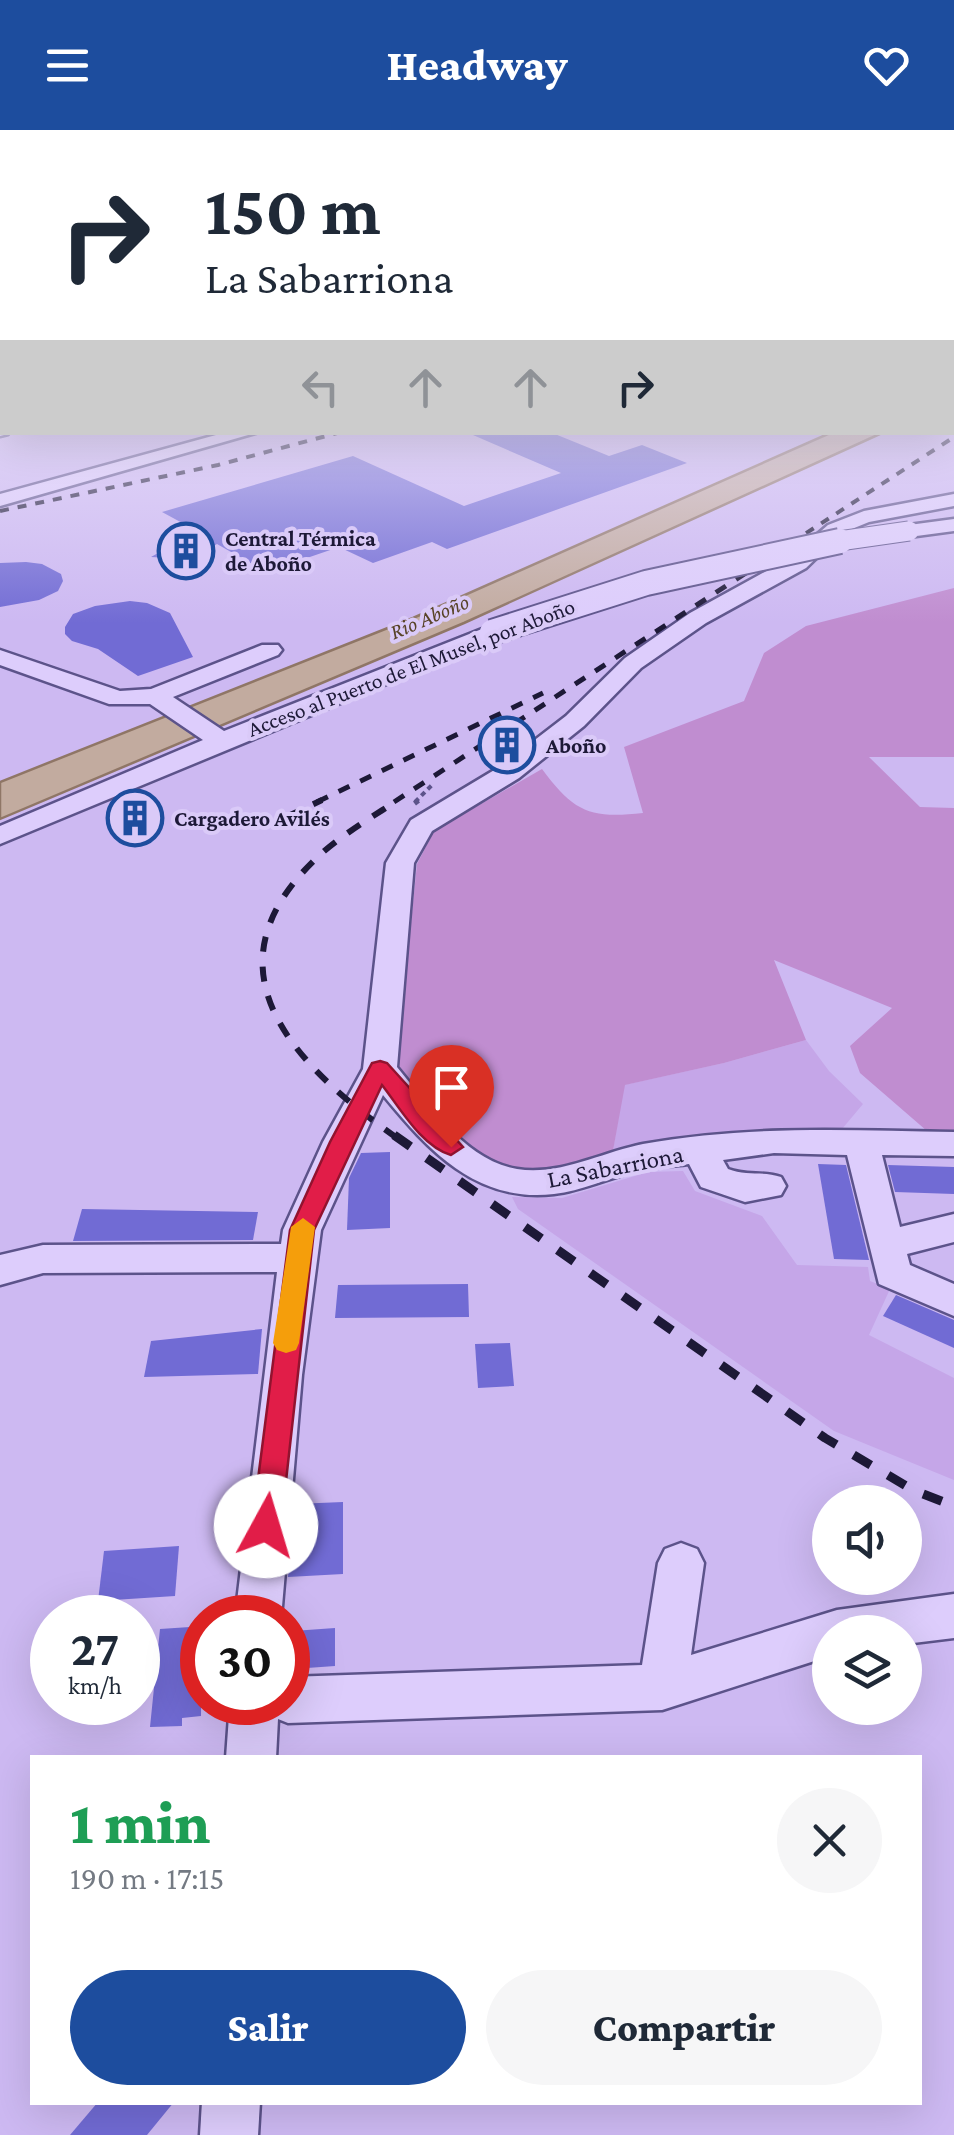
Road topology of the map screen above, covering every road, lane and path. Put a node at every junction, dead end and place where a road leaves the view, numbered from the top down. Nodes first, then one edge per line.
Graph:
1 (233, 437) edge
2 (0, 500) edge
3 (954, 500) edge
4 (954, 525) edge
5 (270, 650) dead end
6 (0, 657) edge
7 (165, 704) junction
8 (217, 738) junction
9 (0, 836) edge
10 (380, 1068) junction
11 (861, 1140) junction
12 (954, 1144) edge
13 (701, 1150) junction
14 (768, 1186) dead end
15 (954, 1228) edge
16 (886, 1244) junction
17 (298, 1258) junction
18 (0, 1270) edge
19 (954, 1301) edge
20 (680, 1563) dead end
21 (261, 1595) edge
22 (954, 1616) edge
23 (922, 1620) edge
24 (812, 1640) edge
25 (662, 1687) junction
26 (310, 1699) edge
27 (253, 1725) edge
28 (251, 1755) edge
29 (231, 2105) edge
30 (229, 2135) edge

1 - 2 street
3 - 10 street
4 - 8 street, Acceso al Puerto de El Musel, por Aboño, bridge
5 - 7 street
6 - 7 street
7 - 8 street
8 - 9 street, Acceso al Puerto de El Musel, por Aboño
10 - 13 street, La Sabarriona
10 - 17 street
11 - 12 street, La Sabarriona
11 - 13 street, La Sabarriona
11 - 16 street
13 - 14 street
15 - 16 street
16 - 19 street
17 - 18 street
17 - 21 street
20 - 25 street
22 - 23 street
24 - 25 street
25 - 26 street
27 - 28 street
29 - 30 street

